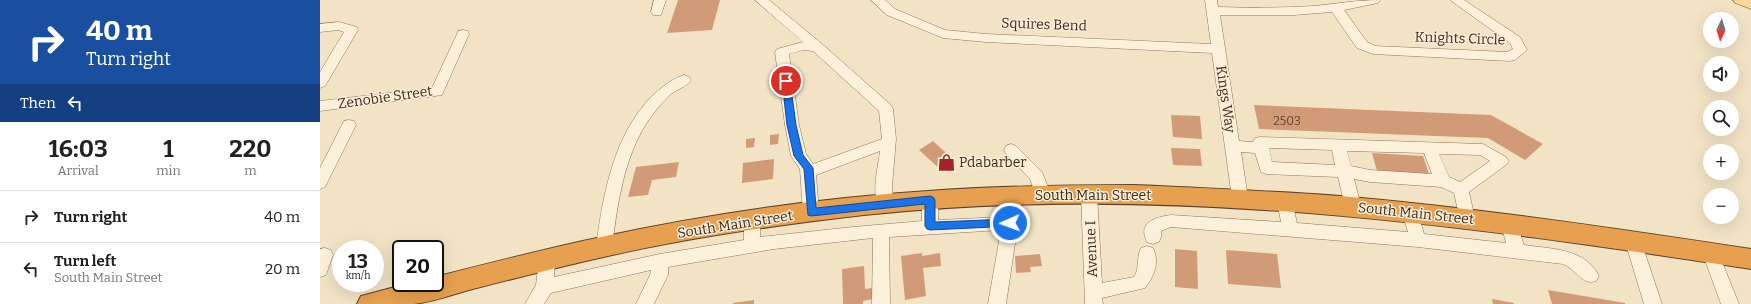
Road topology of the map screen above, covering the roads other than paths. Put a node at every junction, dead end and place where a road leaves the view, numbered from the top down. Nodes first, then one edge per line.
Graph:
1 (761, 0) edge
2 (877, 0) edge
3 (1374, 0) edge
4 (1456, 0) edge
5 (1741, 0) edge
6 (1751, 4) edge
7 (1212, 6) edge
8 (1336, 8) junction
9 (320, 28) edge
10 (463, 34) dead end
11 (817, 47) junction
12 (1219, 48) junction
13 (684, 80) dead end
14 (320, 83) edge
15 (320, 106) edge
16 (350, 125) dead end
17 (888, 142) junction
18 (1338, 145) junction
19 (1233, 146) junction
20 (1262, 148) junction
21 (1429, 148) junction
22 (1011, 150) dead end
23 (1344, 171) junction
24 (808, 172) junction
25 (1443, 181) junction
26 (320, 183) edge
27 (1461, 190) junction
28 (1089, 194) junction
29 (1043, 195) junction
30 (1014, 196) junction
31 (1181, 196) junction
32 (1240, 198) junction
33 (930, 200) junction
34 (1284, 201) junction
35 (885, 204) junction
36 (1353, 206) junction
37 (811, 212) junction
38 (1410, 212) junction
39 (1466, 219) junction
40 (752, 220) junction
41 (1185, 222) junction
42 (1010, 223) junction
43 (1509, 224) junction
44 (930, 226) junction
45 (1290, 229) junction
46 (881, 231) junction
47 (1153, 237) dead end
48 (1418, 240) junction
49 (1633, 241) junction
50 (752, 246) junction
51 (604, 247) junction
52 (1517, 251) junction
53 (1710, 252) junction
54 (1147, 253) dead end
55 (320, 256) edge
56 (1751, 259) edge
57 (547, 260) junction
58 (660, 262) junction
59 (320, 270) edge
60 (1590, 276) dead end
61 (545, 287) junction
62 (428, 297) edge
63 (1094, 298) edge
64 (374, 303) edge
65 (534, 304) edge
66 (645, 304) edge
67 (881, 304) edge
68 (998, 304) edge
69 (1653, 304) edge
70 (1730, 304) edge

1 - 11 street
2 - 12 street, Squires Bend
3 - 8 street
4 - 8 street, Knights Circle
5 - 6 main road
7 - 8 street
7 - 12 street, Kings Way
9 - 14 street
10 - 15 street, Zenobie Street
11 - 17 street
11 - 24 street
12 - 19 street, Kings Way
13 - 51 street
16 - 26 street
17 - 24 street
17 - 35 street
18 - 20 street
18 - 21 street
18 - 23 street
19 - 20 street
19 - 32 street, Kings Way
20 - 23 street
21 - 25 street
21 - 27 street
22 - 29 street
23 - 25 street
23 - 36 street
24 - 37 street
25 - 27 street
27 - 39 street
28 - 29 highway, South Main Street
28 - 31 highway, South Main Street
28 - 63 street, Avenue I
29 - 30 highway, South Main Street
30 - 33 highway, South Main Street
30 - 42 street
31 - 32 highway, South Main Street
31 - 41 street
32 - 34 highway, South Main Street
33 - 35 highway, South Main Street
33 - 44 street
34 - 36 highway, South Main Street
34 - 45 street
35 - 37 highway, South Main Street
36 - 38 highway, South Main Street
37 - 40 highway, South Main Street
38 - 39 highway, South Main Street
38 - 48 street
39 - 43 highway, South Main Street
40 - 50 street
40 - 51 highway, South Main Street
41 - 45 street
41 - 47 street
42 - 44 street
42 - 68 street
43 - 49 highway, South Main Street
43 - 52 street
44 - 46 street
45 - 48 street
46 - 50 street
46 - 67 street
48 - 52 street
49 - 53 highway, South Main Street
49 - 69 street
50 - 58 street
51 - 57 highway, South Main Street
52 - 60 street
53 - 56 highway, South Main Street
53 - 70 street
54 - 63 street
55 - 59 street
57 - 61 street
57 - 62 highway, South Main Street
58 - 61 street
58 - 66 street
61 - 65 street
62 - 64 highway, South Main Street

